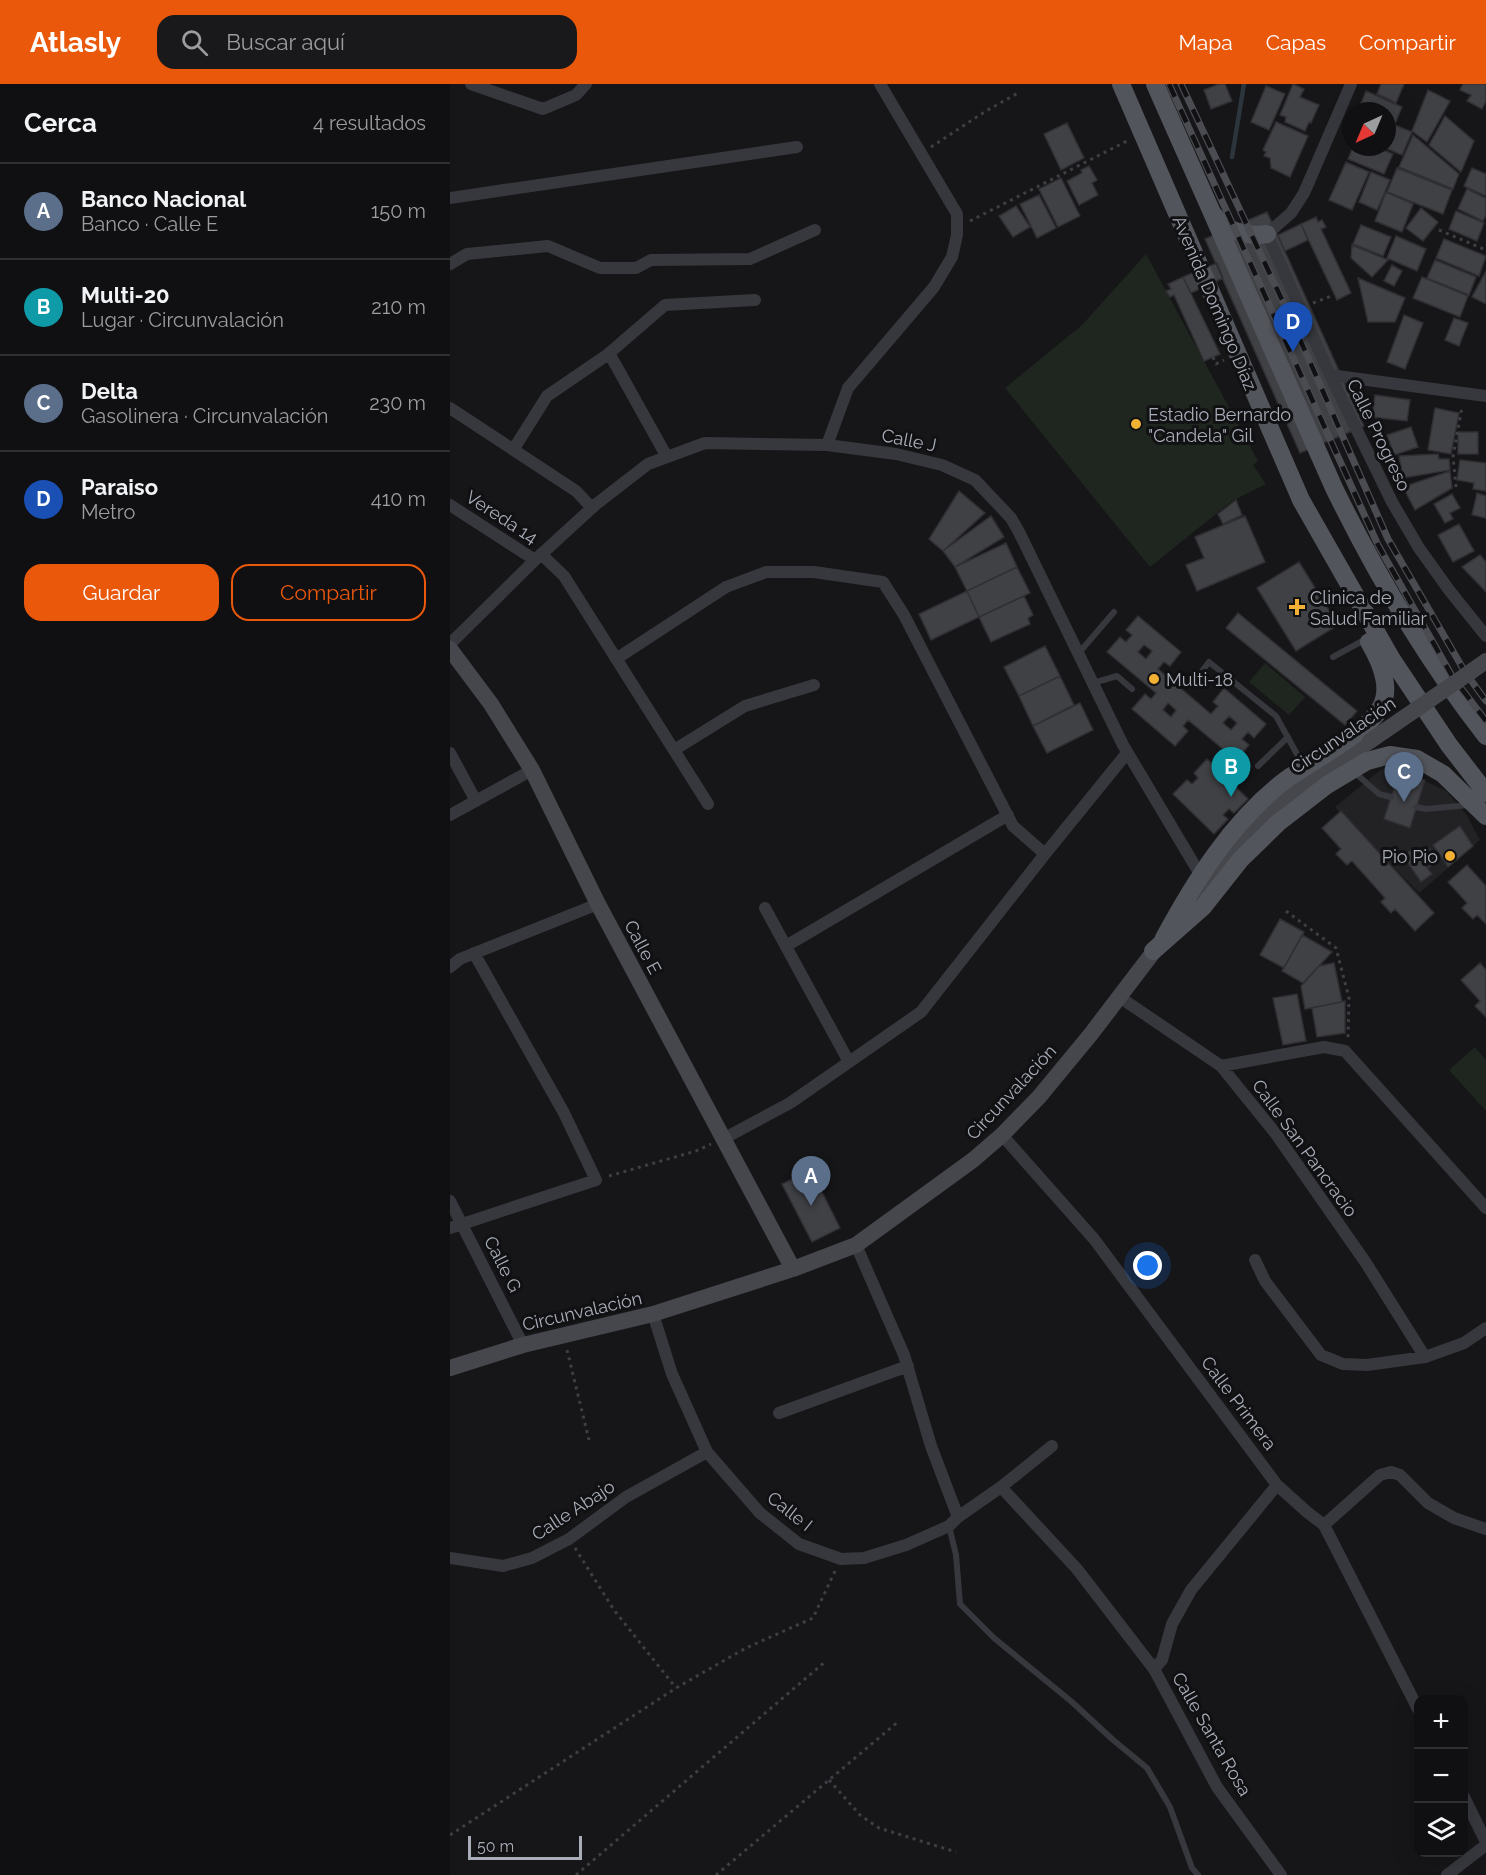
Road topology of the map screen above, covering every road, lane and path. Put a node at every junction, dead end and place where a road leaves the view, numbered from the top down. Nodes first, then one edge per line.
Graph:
1 (471, 84) edge
2 (586, 84) edge
3 (880, 84) edge
4 (1121, 84) edge
5 (1155, 84) edge
6 (1351, 84) edge
7 (1018, 93) dead end
8 (1133, 138) dead end
9 (797, 147) dead end
10 (930, 148) dead end
11 (450, 198) edge
12 (1207, 202) junction
13 (970, 221) dead end
14 (815, 230) dead end
15 (1439, 230) dead end
16 (1267, 234) junction
17 (1486, 250) edge
18 (450, 264) edge
19 (1334, 295) dead end
20 (755, 300) dead end
21 (1300, 309) junction
22 (609, 353) junction
23 (1330, 375) junction
24 (1464, 393) junction
25 (1486, 396) edge
26 (450, 408) edge
27 (826, 445) junction
28 (513, 450) junction
29 (667, 457) junction
30 (1455, 487) dead end
31 (450, 505) edge
32 (592, 508) junction
33 (538, 557) junction
34 (1344, 577) junction
35 (1114, 612) dead end
36 (1486, 636) edge
37 (1367, 638) junction
38 (450, 644) edge
39 (450, 649) edge
40 (1078, 654) junction
41 (1333, 657) dead end
42 (616, 659) junction
43 (1486, 662) edge
44 (1093, 683) junction
45 (1193, 683) dead end
46 (814, 686) dead end
47 (1132, 689) dead end
48 (1486, 736) edge
49 (1288, 737) junction
50 (674, 750) junction
51 (450, 753) edge
52 (1127, 753) junction
53 (1258, 766) dead end
54 (1304, 768) junction
55 (532, 770) junction
56 (1352, 771) junction
57 (1391, 797) dead end
58 (1479, 798) edge
59 (476, 801) junction
60 (708, 804) dead end
61 (1416, 807) dead end
62 (450, 815) edge
63 (1008, 815) junction
64 (1486, 816) edge
65 (1045, 854) junction
66 (1201, 876) junction
67 (598, 904) junction
68 (765, 908) dead end
69 (1286, 911) dead end
70 (1159, 945) junction
71 (786, 946) junction
72 (474, 953) junction
73 (450, 967) edge
74 (1118, 996) junction
75 (1346, 1051) junction
76 (849, 1062) junction
77 (1221, 1066) junction
78 (1002, 1136) junction
79 (723, 1139) junction
80 (696, 1151) dead end
81 (596, 1180) junction
82 (450, 1201) edge
83 (1486, 1208) edge
84 (463, 1225) junction
85 (450, 1228) edge
86 (856, 1245) junction
87 (1255, 1260) dead end
88 (793, 1269) junction
89 (653, 1314) junction
90 (1486, 1328) edge
91 (563, 1336) junction
92 (523, 1345) junction
93 (1425, 1357) junction
94 (908, 1366) junction
95 (450, 1368) edge
96 (779, 1413) dead end
97 (589, 1440) dead end
98 (1052, 1446) dead end
99 (707, 1452) junction
100 (1277, 1485) junction
101 (1001, 1487) junction
102 (958, 1517) junction
103 (1324, 1524) junction
104 (949, 1527) junction
105 (1486, 1529) edge
106 (569, 1539) junction
107 (450, 1558) edge
108 (841, 1559) junction
109 (826, 1661) dead end
110 (1154, 1669) junction
111 (676, 1688) junction
112 (1414, 1699) edge
113 (899, 1721) dead end
114 (829, 1780) junction
115 (1467, 1803) edge
116 (450, 1835) edge
117 (1486, 1844) edge
118 (957, 1852) dead end
119 (576, 1875) edge
120 (716, 1875) edge
121 (1198, 1875) edge
122 (1281, 1875) edge
123 (1447, 1875) edge

1 - 2 street
3 - 27 street
4 - 34 main road, Avenida Domingo Díaz
5 - 12 main road, Avenida Domingo Díaz
6 - 16 street
7 - 10 path
8 - 13 path
9 - 11 street
12 - 16 main road
12 - 48 main road, Avenida Domingo Díaz
14 - 18 street
15 - 17 path
16 - 21 street, Calle Progreso
19 - 21 path
20 - 22 street
21 - 23 street, Calle Progreso
22 - 28 street
22 - 29 street
23 - 24 street
23 - 36 street, Calle Progreso
24 - 25 street
24 - 30 path
26 - 28 street
27 - 29 street, Calle J
27 - 40 street, Calle J
28 - 32 street
29 - 32 street, Calle J
31 - 33 street, Vereda 14
32 - 33 street, Calle J
33 - 38 street, Calle J
33 - 42 street, Vereda 14
34 - 37 main road
34 - 58 main road, Avenida Domingo Díaz
35 - 40 lane
37 - 41 lane
37 - 54 main road
39 - 55 main road, Calle E
40 - 44 street, Calle J
42 - 50 street, Vereda 14
42 - 63 street
43 - 70 main road, Circunvalación, bridge
44 - 47 lane
44 - 52 street, Calle J
45 - 49 lane
46 - 50 street
49 - 53 lane
49 - 54 lane
50 - 60 street, Vereda 14
51 - 59 street
52 - 65 street
52 - 66 street, Calle J
54 - 66 main road
55 - 59 street
55 - 67 main road, Calle E
56 - 57 lane
56 - 58 main road
56 - 70 main road
58 - 61 lane
58 - 64 main road
59 - 62 street
63 - 65 street
63 - 71 street
65 - 76 street
66 - 70 main road
67 - 72 street
67 - 79 main road, Calle E
68 - 71 street
69 - 75 path
70 - 74 main road, Circunvalación
71 - 76 street
72 - 73 street
72 - 81 street
74 - 77 street, Calle San Pancracio
74 - 78 main road, Circunvalación
75 - 77 street
75 - 83 street
76 - 79 street
77 - 93 street, Calle San Pancracio
78 - 86 main road, Circunvalación
78 - 100 street, Calle Primera
79 - 88 main road, Calle E
80 - 81 path
81 - 84 street
82 - 84 street, Calle G
84 - 85 street
84 - 92 street, Calle G
86 - 88 main road, Circunvalación
86 - 94 street
87 - 93 street
88 - 89 main road, Circunvalación
89 - 91 main road, Circunvalación
89 - 99 street, Calle I
90 - 93 street
91 - 92 main road, Circunvalación
91 - 97 path
92 - 95 main road, Circunvalación
94 - 96 street
94 - 102 street
98 - 101 street, Calle I
99 - 106 street, Calle Abajo
99 - 108 street, Calle I
100 - 103 street, Calle Primera
100 - 110 street, Calle Santa Rosa
101 - 102 street, Calle I
101 - 110 street, Calle Santa Rosa
102 - 104 street, Calle I
103 - 105 street
103 - 112 street, Calle Primera
104 - 108 street, Calle I
104 - 121 lane
106 - 107 street, Calle Abajo
106 - 111 path
108 - 111 path
109 - 119 path
110 - 122 street, Calle Santa Rosa
111 - 116 path
113 - 114 path
114 - 118 path
114 - 120 path
115 - 117 street
117 - 123 street

